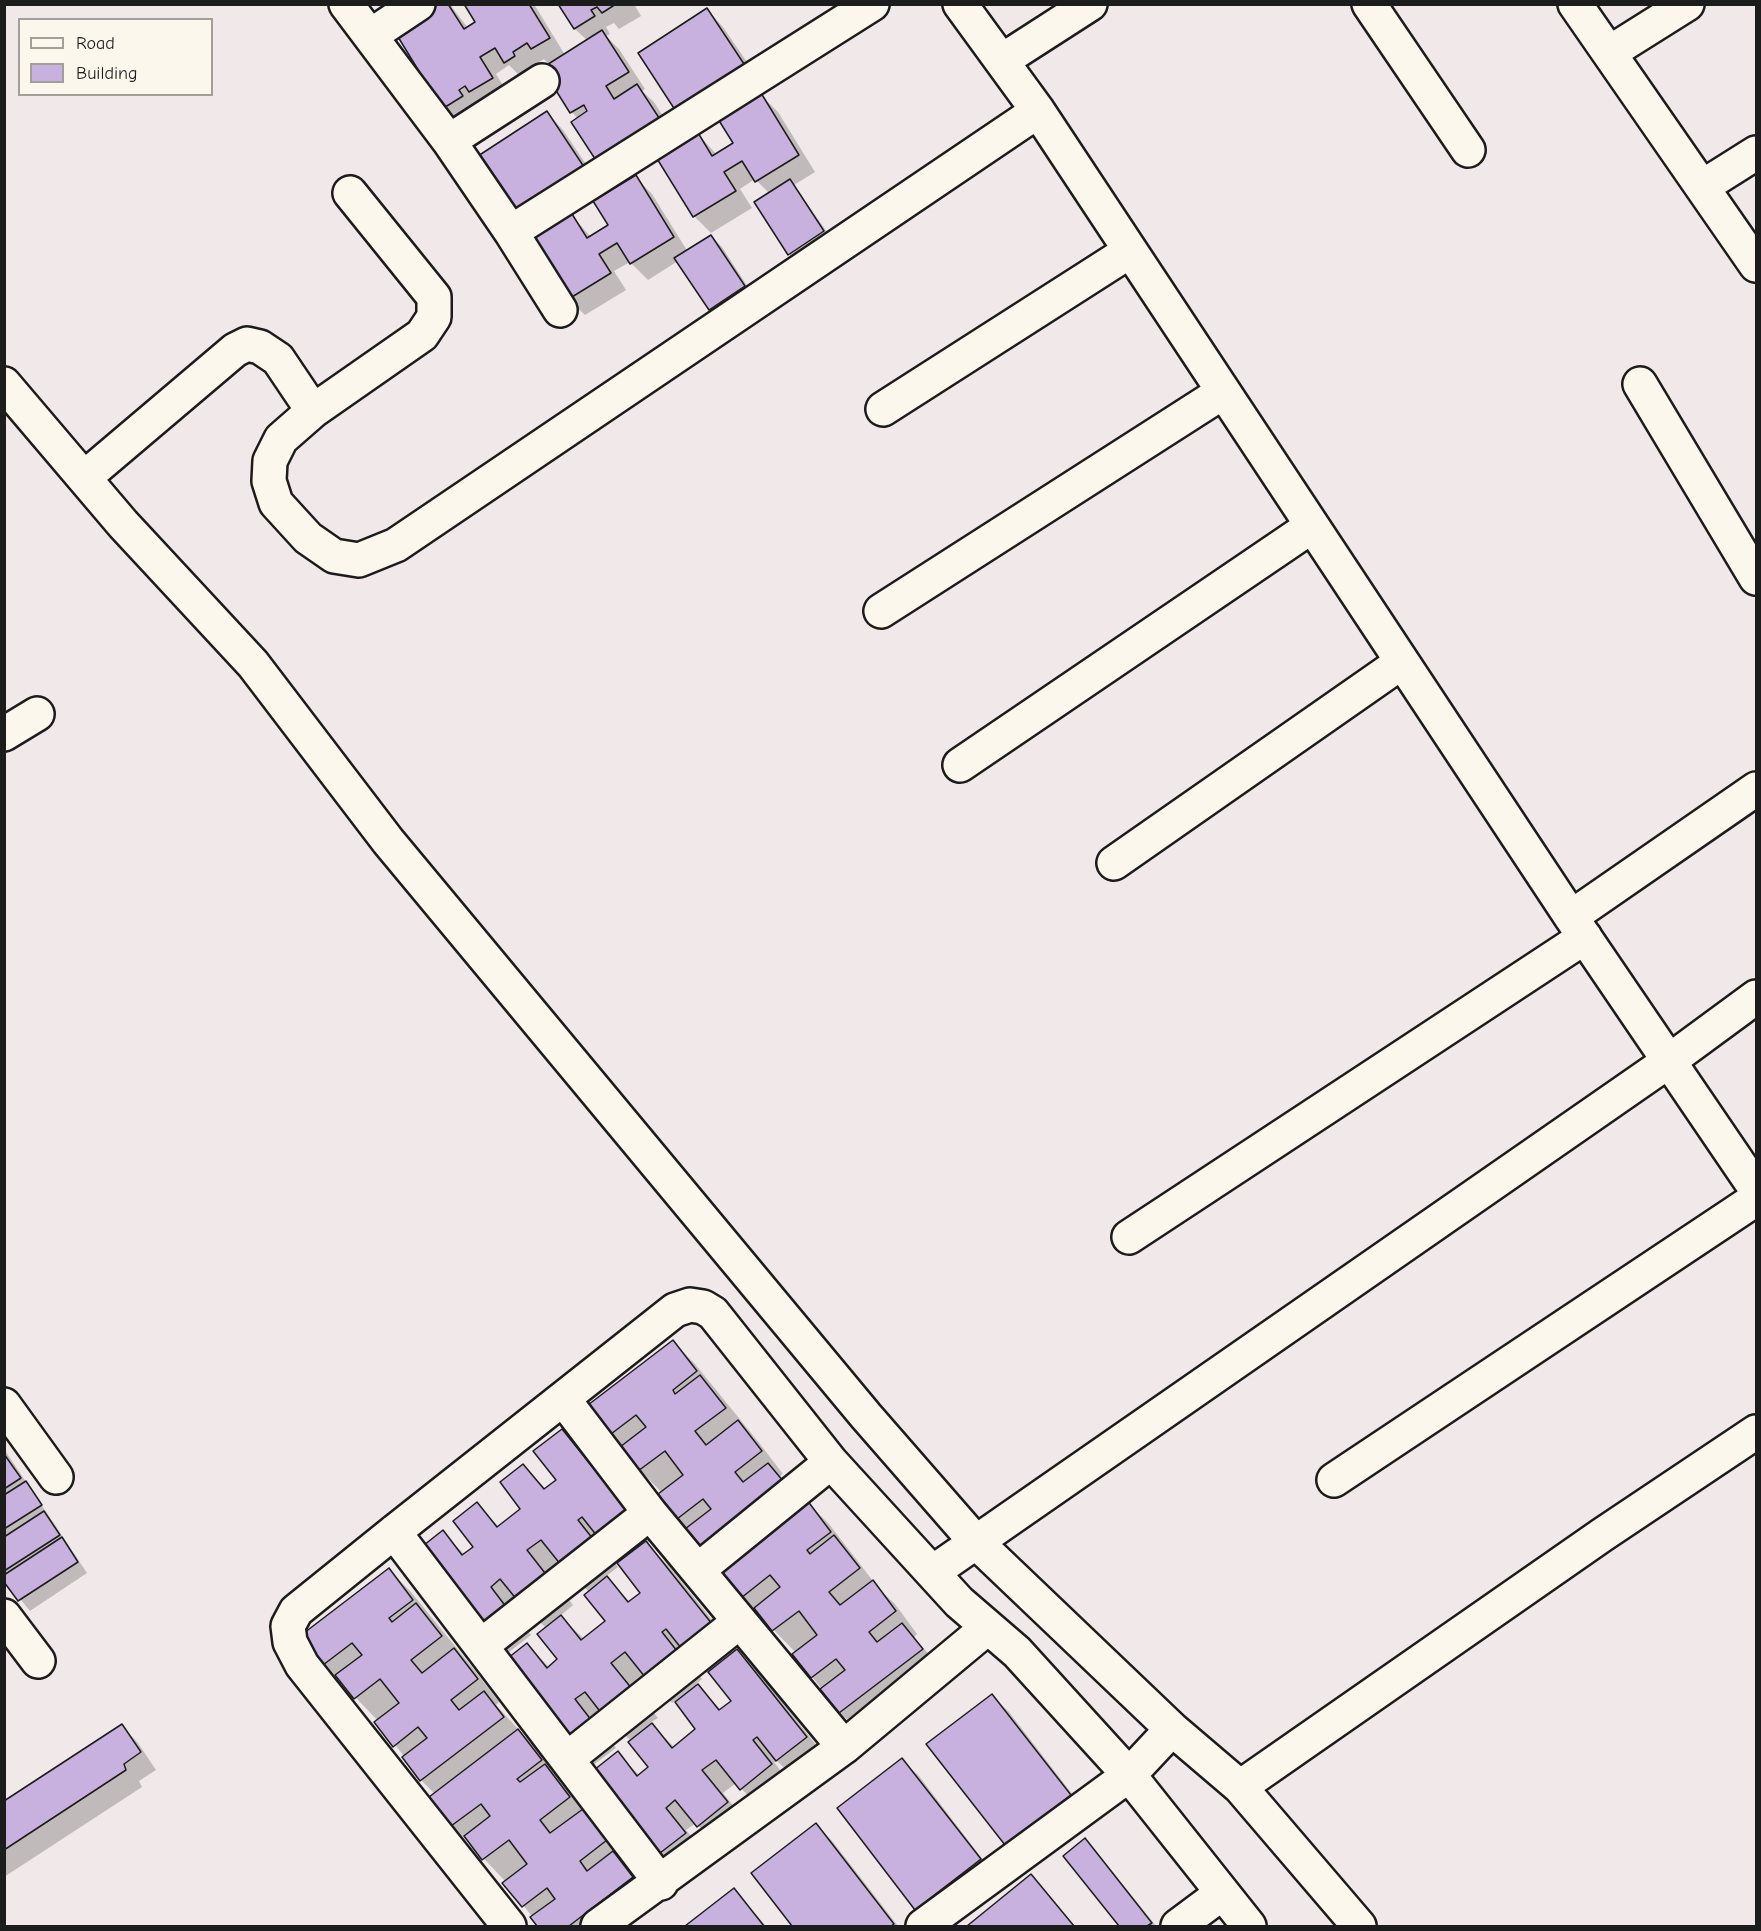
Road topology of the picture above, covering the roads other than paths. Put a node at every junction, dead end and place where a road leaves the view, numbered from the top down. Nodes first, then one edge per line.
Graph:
1 (346, 4) edge
2 (418, 4) edge
3 (872, 4) edge
4 (960, 4) edge
5 (1090, 4) edge
6 (1369, 4) edge
7 (1575, 4) edge
8 (1687, 4) edge
9 (370, 36) junction
10 (1609, 53) junction
11 (1003, 60) junction
12 (542, 81) dead end
13 (1038, 111) junction
14 (449, 141) junction
15 (1468, 150) dead end
16 (1756, 153) edge
17 (1701, 187) junction
18 (350, 193) dead end
19 (511, 232) junction
20 (1130, 251) junction
21 (1756, 264) edge
22 (560, 310) dead end
23 (4, 384) edge
24 (1640, 384) dead end
25 (1223, 392) junction
26 (883, 409) dead end
27 (313, 411) junction
28 (84, 478) junction
29 (1312, 526) junction
30 (1756, 578) edge
31 (881, 610) dead end
32 (1402, 662) junction
33 (37, 714) dead end
34 (4, 734) edge
35 (960, 765) dead end
36 (1756, 789) edge
37 (1114, 863) dead end
38 (1578, 927) junction
39 (1756, 997) edge
40 (1669, 1061) junction
41 (1756, 1189) edge
42 (1756, 1199) edge
43 (1129, 1238) dead end
44 (564, 1400) junction
45 (4, 1404) edge
46 (1756, 1432) edge
47 (831, 1461) junction
48 (56, 1478) dead end
49 (1335, 1479) dead end
50 (650, 1513) junction
51 (394, 1532) junction
52 (975, 1541) junction
53 (698, 1570) junction
54 (933, 1572) junction
55 (4, 1616) edge
56 (738, 1622) junction
57 (987, 1628) junction
58 (482, 1646) junction
59 (39, 1661) dead end
60 (1172, 1729) junction
61 (844, 1747) junction
62 (567, 1759) junction
63 (1129, 1775) junction
64 (1240, 1787) junction
65 (661, 1883) junction
66 (1221, 1894) junction
67 (509, 1926) edge
68 (598, 1926) edge
69 (923, 1926) edge
70 (1178, 1926) edge
71 (1249, 1926) edge
72 (1359, 1926) edge

1 - 9 street
2 - 9 street
3 - 19 street
4 - 11 street
5 - 11 street
6 - 15 street
7 - 10 street
8 - 10 street
9 - 14 street
10 - 17 street
11 - 13 street
12 - 14 street
13 - 20 street
13 - 27 street
14 - 19 street
16 - 17 street
17 - 21 street
18 - 27 street
19 - 22 street
20 - 25 street
20 - 26 street
23 - 28 street
24 - 30 street
25 - 29 street
25 - 31 street
27 - 28 street
28 - 52 street
29 - 32 street
29 - 35 street
32 - 37 street
32 - 38 street
33 - 34 street
36 - 38 street
38 - 40 street
38 - 43 street
39 - 40 street
40 - 41 street
40 - 52 street
42 - 49 street
44 - 47 street
44 - 50 street
44 - 51 street
45 - 48 street
46 - 64 street
47 - 53 street
47 - 54 street
50 - 53 street
50 - 58 street
51 - 58 street
51 - 67 street
52 - 54 street
52 - 60 street
53 - 56 street
54 - 57 street
55 - 59 street
56 - 61 street
56 - 62 street
57 - 61 street
57 - 63 street
58 - 62 street
60 - 63 street
60 - 64 street
61 - 65 street
62 - 65 street
63 - 66 street
63 - 69 street
64 - 72 street
65 - 68 street
66 - 70 street
66 - 71 street

